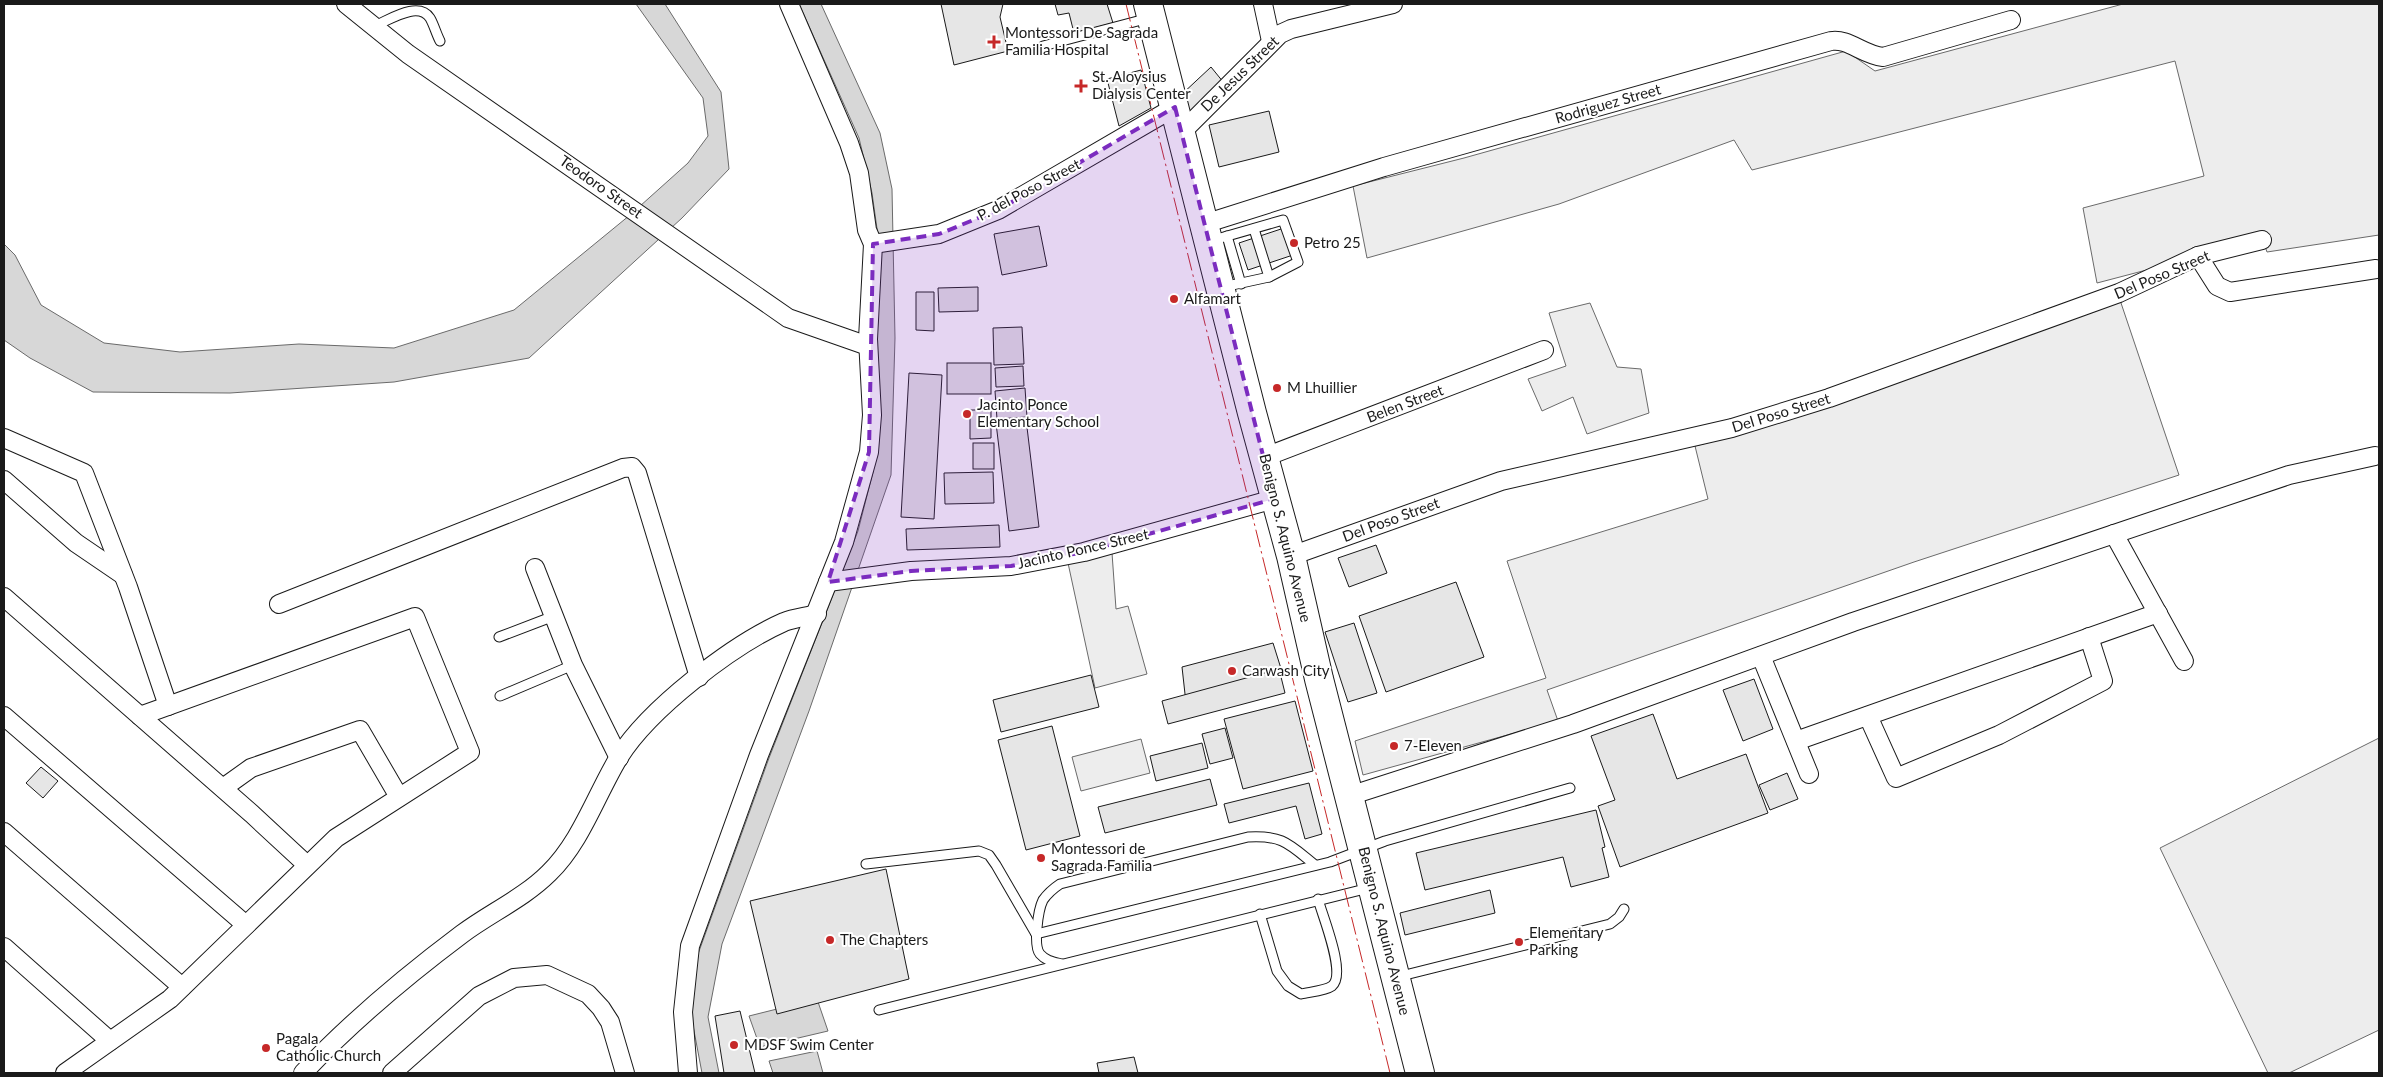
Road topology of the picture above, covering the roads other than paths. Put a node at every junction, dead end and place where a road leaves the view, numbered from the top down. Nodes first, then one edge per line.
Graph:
1 (346, 4) edge
2 (789, 4) edge
3 (1263, 4) edge
4 (1393, 4) edge
5 (1150, 11) edge
6 (2011, 20) dead end
7 (374, 26) junction
8 (440, 41) dead end
9 (1271, 41) junction
10 (1043, 46) dead end
11 (1178, 120) junction
12 (1254, 228) junction
13 (1213, 234) junction
14 (2262, 240) dead end
15 (873, 244) junction
16 (2198, 256) junction
17 (2376, 269) dead end
18 (1269, 277) junction
19 (1231, 286) junction
20 (868, 346) junction
21 (1544, 350) dead end
22 (4, 438) edge
23 (2375, 456) dead end
24 (1265, 457) junction
25 (4, 480) edge
26 (1274, 498) junction
27 (2114, 534) junction
28 (1291, 556) junction
29 (535, 568) dead end
30 (123, 575) junction
31 (828, 582) junction
32 (4, 598) edge
33 (279, 604) dead end
34 (2158, 613) junction
35 (817, 614) junction
36 (554, 616) junction
37 (499, 637) dead end
38 (2090, 637) junction
39 (1761, 656) junction
40 (2184, 661) dead end
41 (573, 665) junction
42 (700, 677) junction
43 (500, 696) dead end
44 (168, 706) junction
45 (4, 716) edge
46 (140, 716) junction
47 (1868, 716) junction
48 (1796, 741) junction
49 (619, 758) junction
50 (1809, 774) dead end
51 (222, 788) junction
52 (1570, 788) dead end
53 (1350, 796) junction
54 (399, 797) junction
55 (4, 832) edge
56 (1364, 849) junction
57 (866, 864) dead end
58 (308, 865) junction
59 (1315, 865) junction
60 (1373, 887) junction
61 (1318, 899) junction
62 (1624, 908) dead end
63 (1260, 914) junction
64 (246, 925) junction
65 (1036, 934) junction
66 (4, 947) edge
67 (1065, 964) junction
68 (1395, 977) junction
69 (182, 987) junction
70 (880, 1010) dead end
71 (110, 1041) junction
72 (65, 1073) edge
73 (304, 1073) edge
74 (392, 1073) edge
75 (625, 1073) edge
76 (688, 1073) edge
77 (1420, 1073) edge

1 - 7 street, Teodoro Street
2 - 15 street
3 - 9 street
4 - 9 street, De Jesus Street
5 - 10 lane
5 - 11 main road, Benigno S. Aquino Avenue
6 - 13 street, Rodriguez Street
7 - 8 lane
7 - 20 street, Teodoro Street
9 - 11 street, De Jesus Street
11 - 13 main road, Benigno S. Aquino Avenue
11 - 15 street, P. del Poso Street
12 - 13 lane
12 - 18 lane
12 - 18 lane
13 - 19 main road, Benigno S. Aquino Avenue
14 - 16 street, Del Poso Street
15 - 20 street
16 - 17 street
16 - 28 street, Del Poso Street
18 - 19 lane
19 - 24 main road, Benigno S. Aquino Avenue
20 - 31 street
21 - 24 street, Belen Street
22 - 30 street
23 - 27 street
24 - 26 main road, Benigno S. Aquino Avenue
25 - 30 street
26 - 28 main road, Benigno S. Aquino Avenue
26 - 31 street, Jacinto Ponce Street
27 - 34 street
27 - 39 street
28 - 53 main road, Benigno S. Aquino Avenue
29 - 36 street
30 - 44 street
31 - 35 street
32 - 46 street
33 - 42 street
34 - 38 street
34 - 40 street
35 - 42 street
35 - 76 street
36 - 37 lane
36 - 41 street
38 - 47 street
38 - 47 street
39 - 48 street
39 - 53 street
41 - 43 lane
41 - 49 street
42 - 49 street
44 - 46 street
44 - 54 street
45 - 64 street
46 - 51 street
47 - 48 street
48 - 50 street
49 - 73 street
51 - 54 street
51 - 58 street
52 - 56 lane
53 - 56 main road, Benigno S. Aquino Avenue
54 - 58 street
55 - 69 street
56 - 59 lane
56 - 60 main road, Benigno S. Aquino Avenue
57 - 65 lane
58 - 64 street
59 - 65 lane
59 - 65 lane
60 - 61 lane
60 - 68 main road, Benigno S. Aquino Avenue
61 - 63 lane
61 - 63 lane
62 - 68 lane
63 - 67 lane
64 - 69 street
65 - 67 lane
66 - 71 street
67 - 70 lane
68 - 77 main road, Benigno S. Aquino Avenue
69 - 71 street
71 - 72 street
74 - 75 street

